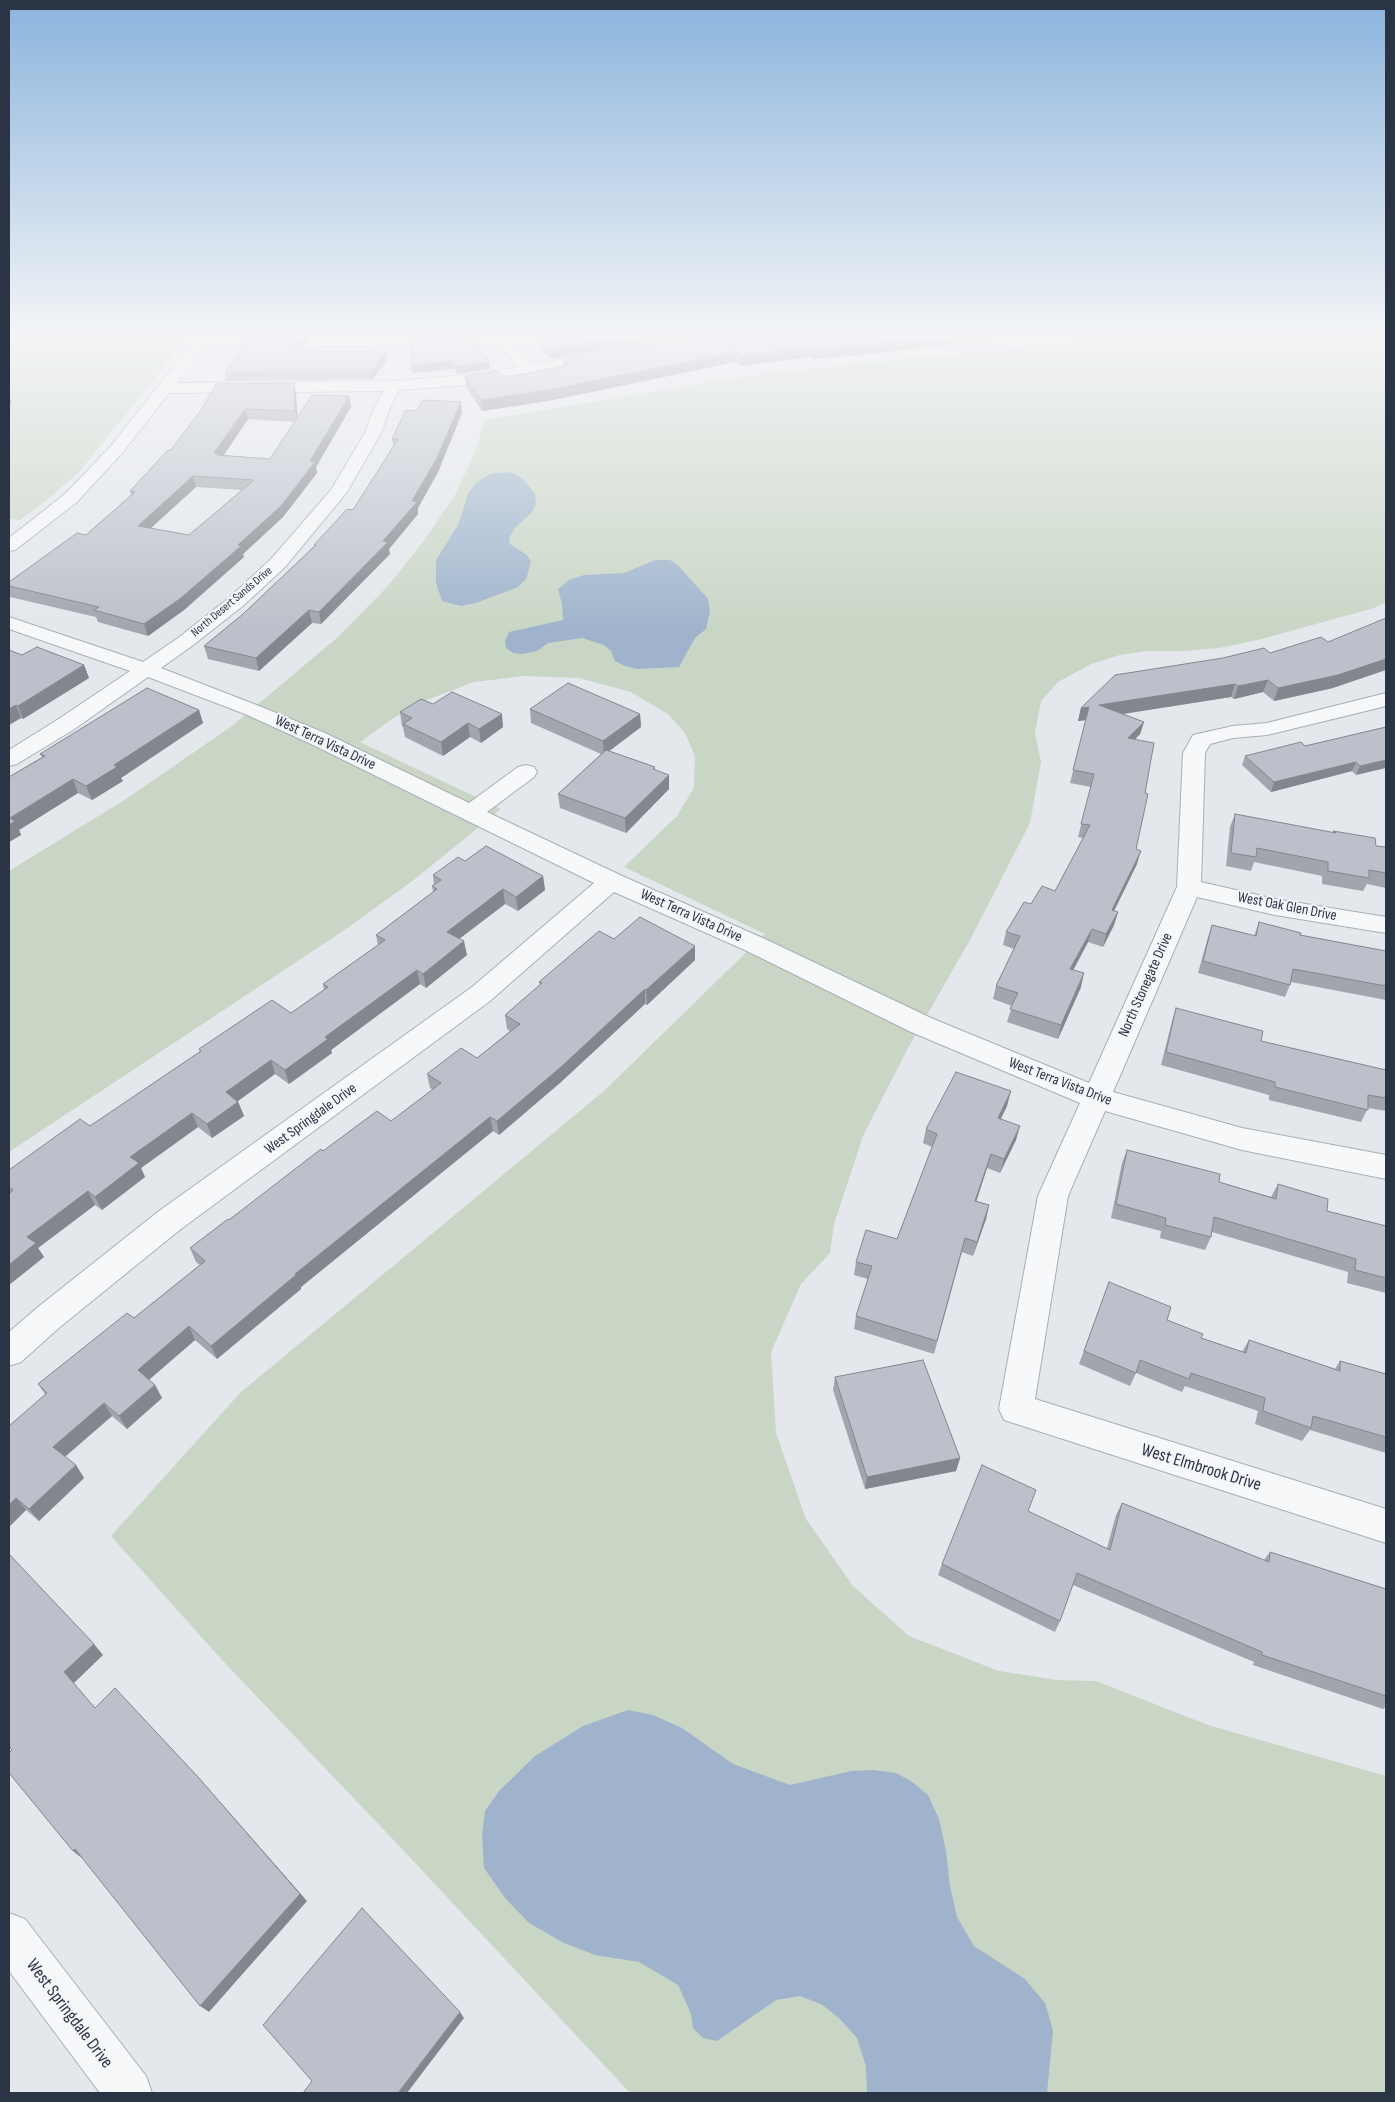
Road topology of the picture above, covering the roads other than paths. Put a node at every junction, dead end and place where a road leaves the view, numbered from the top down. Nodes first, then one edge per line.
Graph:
1 (128, 434) edge
2 (373, 434) edge
3 (9, 546) edge
4 (9, 623) edge
5 (145, 669) junction
6 (1386, 699) edge
7 (9, 759) edge
8 (526, 772) dead end
9 (470, 813) junction
10 (610, 881) junction
11 (1189, 887) junction
12 (1386, 925) edge
13 (1096, 1098) junction
14 (1386, 1167) edge
15 (9, 1352) edge
16 (1016, 1409) joint
17 (1386, 1526) edge
18 (9, 1935) edge
19 (129, 2093) edge

1 - 3 street
2 - 5 street, North Desert Sands Drive
4 - 5 street, West Terra Vista Drive
5 - 7 street, North Desert Sands Drive
5 - 9 street, West Terra Vista Drive
6 - 11 street, North Stonegate Drive
8 - 9 street
9 - 10 street, West Terra Vista Drive
10 - 13 street, West Terra Vista Drive
10 - 15 street, West Springdale Drive
11 - 12 street, West Oak Glen Drive
11 - 13 street, North Stonegate Drive
13 - 14 street, West Terra Vista Drive
13 - 16 street, North Stonegate Drive
16 - 17 street, West Elmbrook Drive
18 - 19 street, West Springdale Drive

